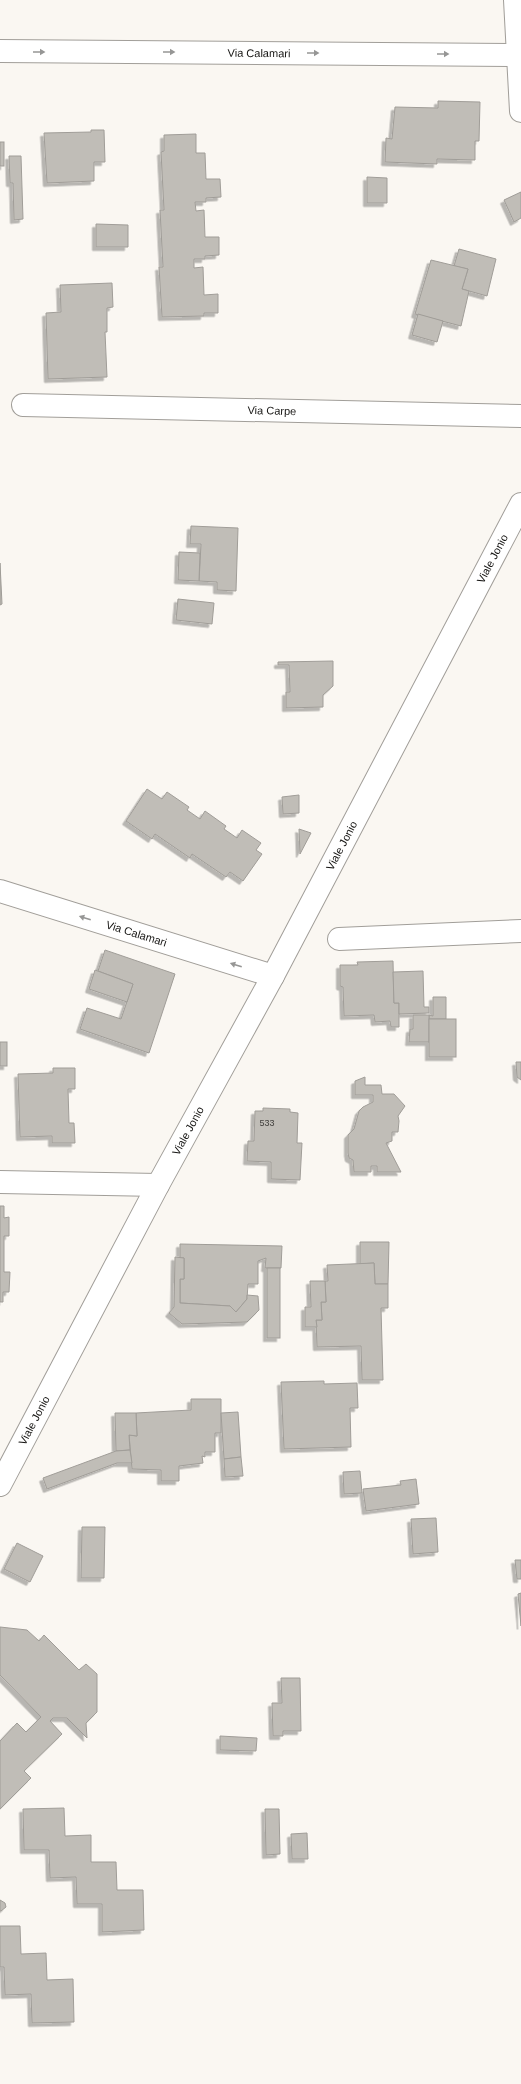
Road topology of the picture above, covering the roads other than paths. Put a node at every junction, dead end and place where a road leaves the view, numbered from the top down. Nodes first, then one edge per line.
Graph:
1 (515, 0) edge
2 (0, 51) edge
3 (517, 55) junction
4 (521, 111) edge
5 (23, 405) dead end
6 (521, 416) edge
7 (521, 504) edge
8 (0, 891) edge
9 (521, 931) edge
10 (339, 939) dead end
11 (273, 976) junction
12 (0, 1182) edge
13 (158, 1185) junction
14 (0, 1485) edge

1 - 3 street
2 -> 3 street, Via Calamari
3 - 4 street
5 - 6 street, Via Carpe
7 - 11 street, Viale Jonio
11 -> 8 street, Via Calamari
9 - 10 street
11 - 13 street, Viale Jonio
12 - 13 street
13 - 14 street, Viale Jonio

